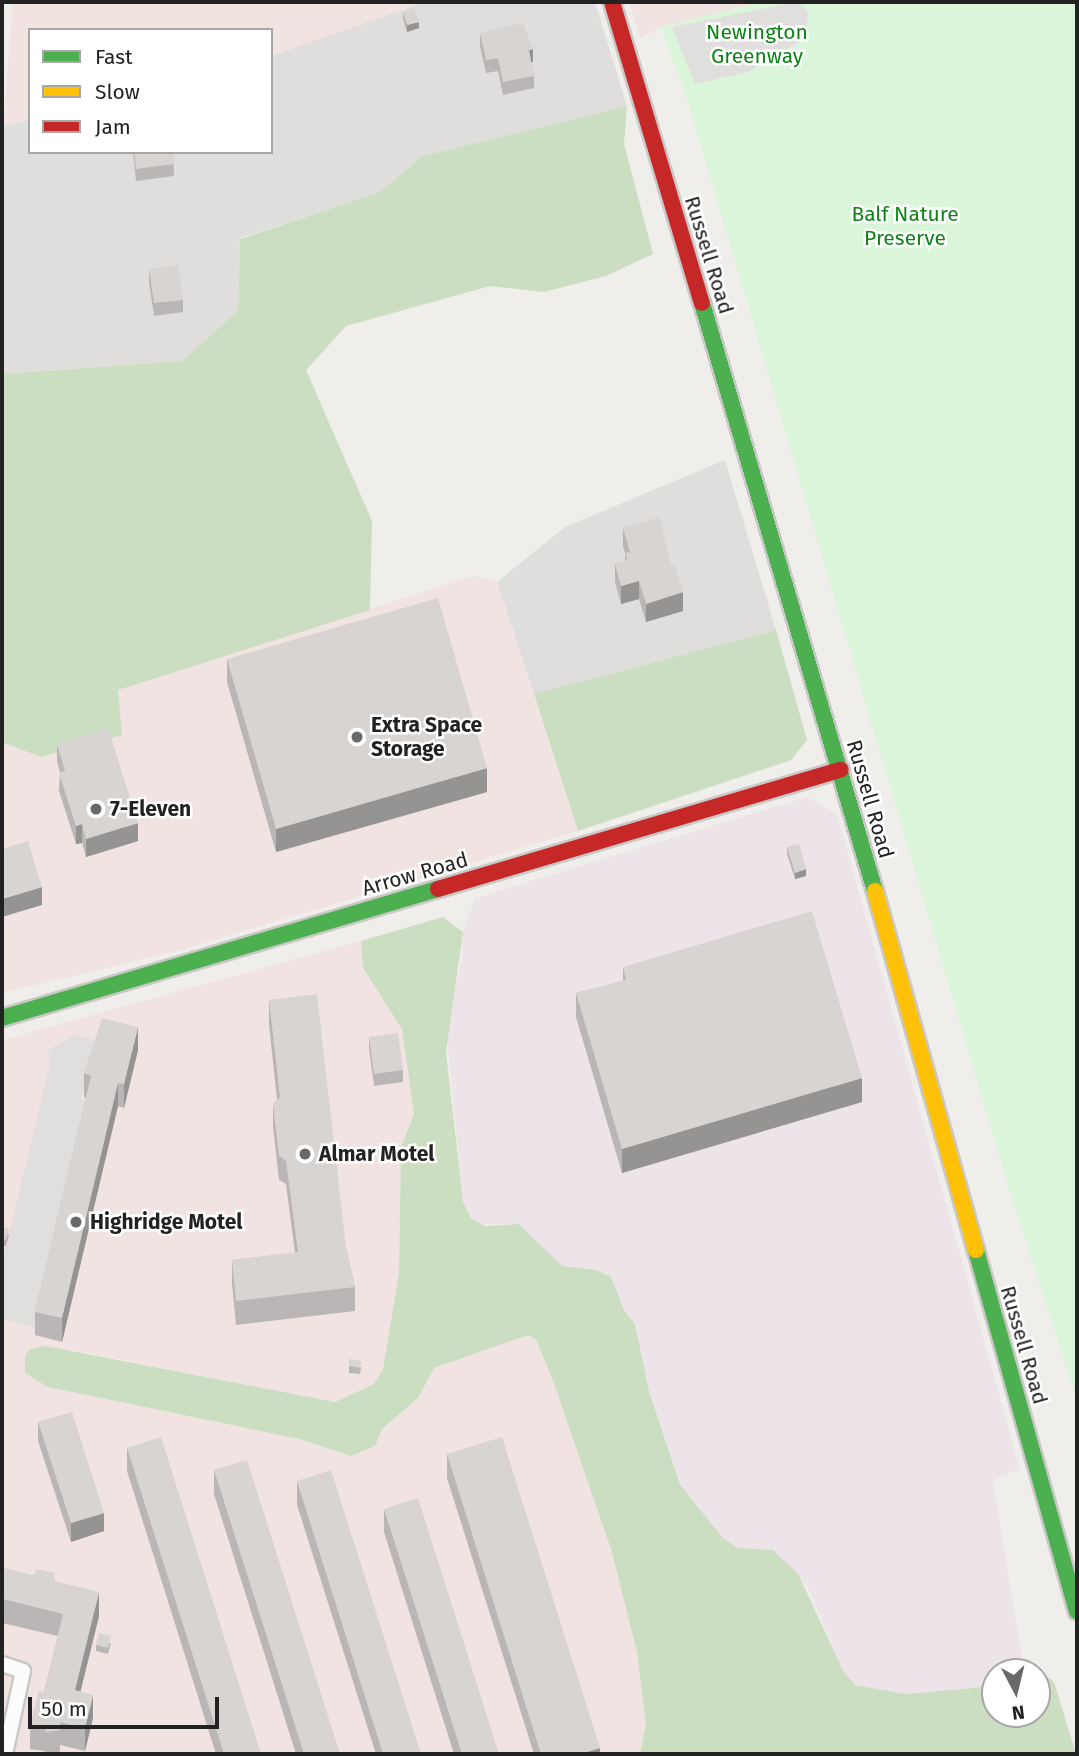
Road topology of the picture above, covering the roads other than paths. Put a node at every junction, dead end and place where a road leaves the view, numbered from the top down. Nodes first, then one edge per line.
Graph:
1 (612, 2) edge
2 (841, 770) junction
3 (2, 1018) edge
4 (1077, 1611) edge
5 (2, 1664) edge
6 (5, 1754) edge

1 - 2 street, Russell Road
2 - 3 street, Arrow Road
2 - 4 street, Russell Road
5 - 6 lane

